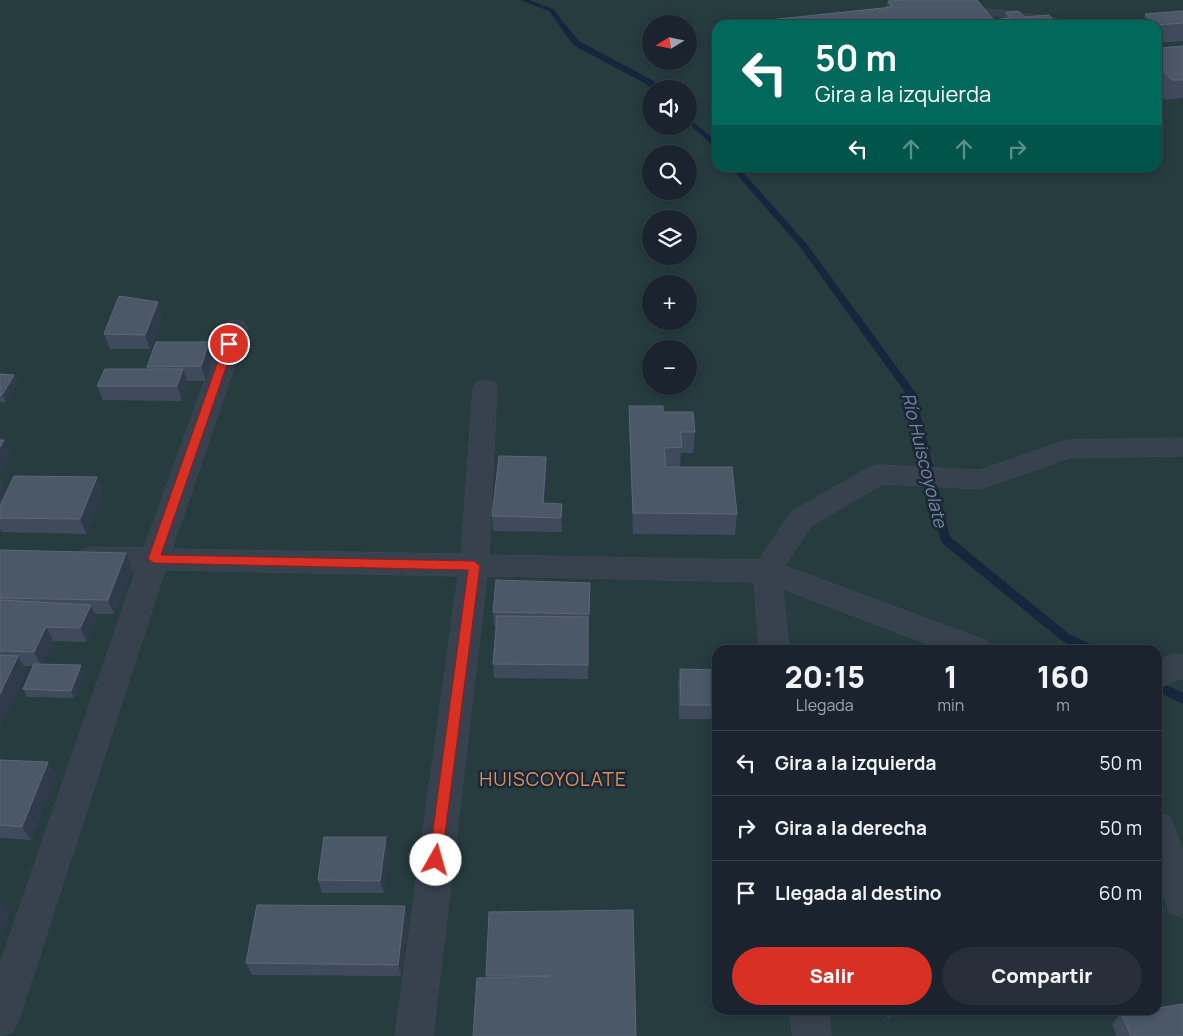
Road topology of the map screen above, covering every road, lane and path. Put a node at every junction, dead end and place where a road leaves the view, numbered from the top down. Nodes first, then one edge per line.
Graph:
1 (952, 10) edge
2 (1040, 20) edge
3 (1183, 21) edge
4 (1162, 23) edge
5 (236, 327) dead end
6 (484, 388) dead end
7 (1183, 447) edge
8 (67, 557) edge
9 (154, 559) junction
10 (474, 566) junction
11 (767, 571) junction
12 (774, 645) edge
13 (963, 645) edge
14 (1162, 840) edge
15 (1183, 901) edge
16 (810, 1015) edge
17 (0, 1019) edge
18 (414, 1036) edge
19 (812, 1036) edge

1 - 2 lane
3 - 4 lane
5 - 9 street
6 - 10 street
7 - 11 street
8 - 9 street
9 - 10 street
9 - 17 street
10 - 11 street
10 - 18 street
11 - 12 street
11 - 13 street
14 - 15 street
16 - 19 street

